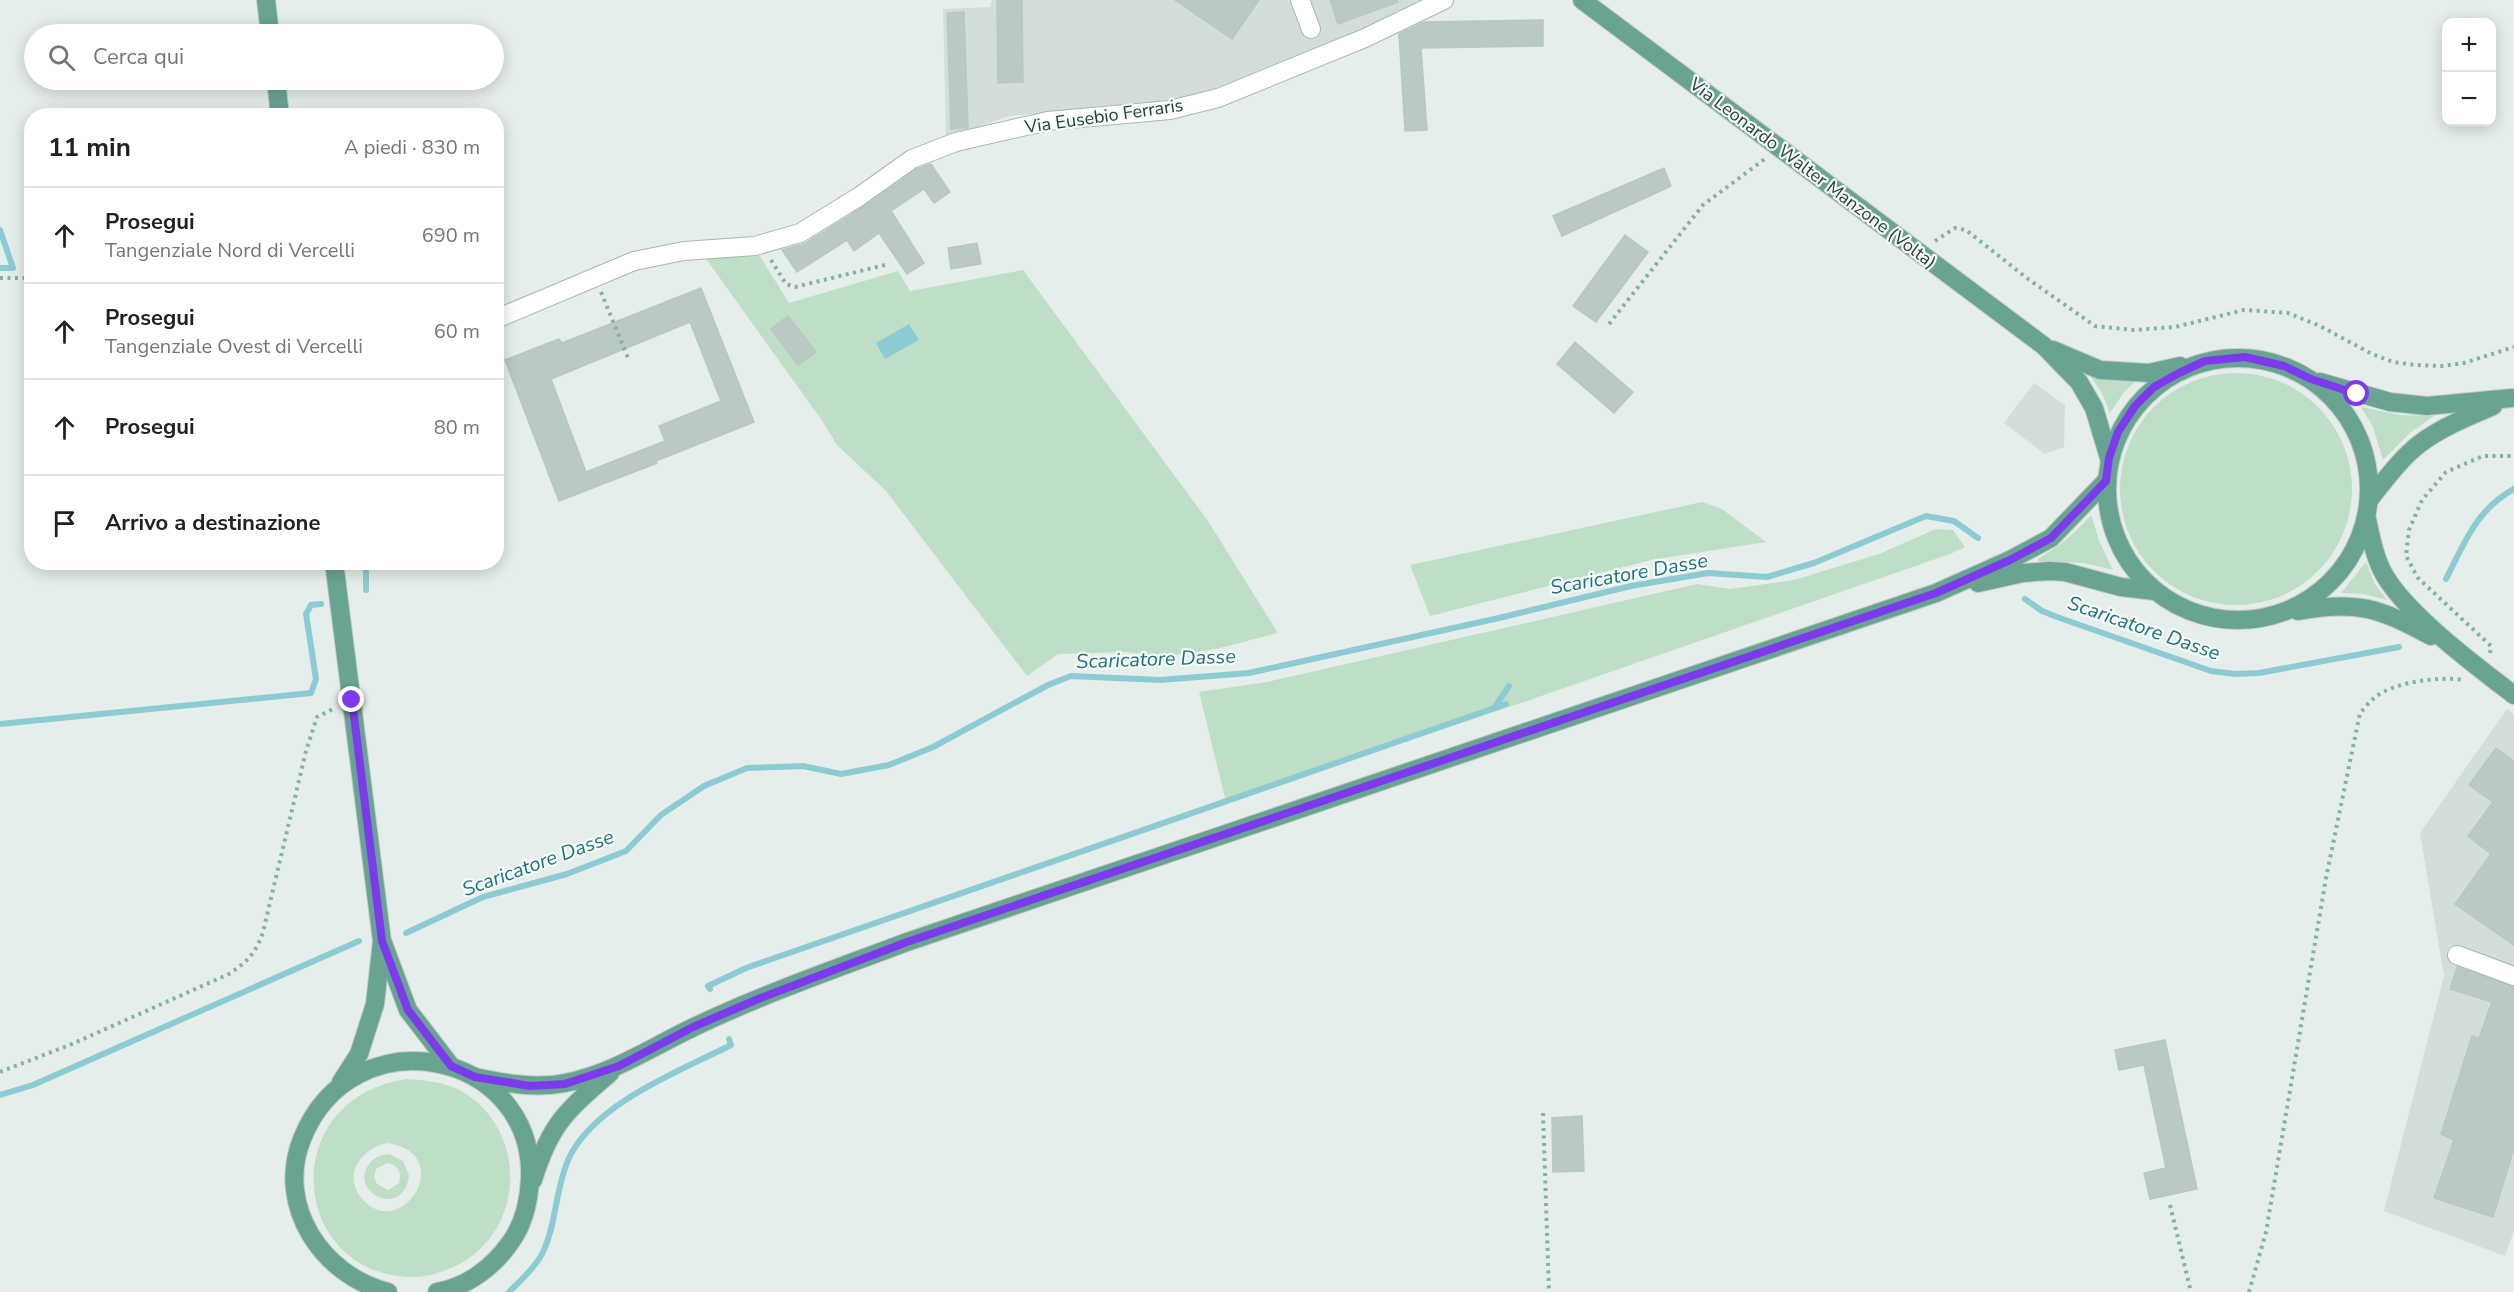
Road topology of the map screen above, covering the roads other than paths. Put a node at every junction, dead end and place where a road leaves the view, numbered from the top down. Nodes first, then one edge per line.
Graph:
1 (266, 0) edge
2 (1300, 0) edge
3 (1444, 0) edge
4 (1582, 0) edge
5 (269, 24) edge
6 (1311, 29) dead end
7 (277, 90) edge
8 (279, 108) edge
9 (504, 316) edge
10 (2044, 346) junction
11 (2205, 361) junction
12 (2311, 379) junction
13 (2513, 398) edge
14 (2109, 458) junction
15 (2106, 481) junction
16 (2370, 498) junction
17 (2366, 517) junction
18 (335, 570) edge
19 (2154, 591) junction
20 (1936, 593) junction
21 (2278, 614) junction
22 (2462, 652) junction
23 (2514, 694) edge
24 (382, 941) junction
25 (2457, 955) dead end
26 (2514, 976) edge
27 (451, 1066) junction
28 (619, 1066) junction
29 (475, 1077) junction
30 (338, 1086) junction
31 (530, 1193) junction
32 (464, 1287) edge
33 (379, 1291) edge
34 (437, 1292) edge

1 - 5 main road
2 - 6 street
3 - 9 street, Via Eusebio Ferraris
4 - 10 main road, Via Leonardo Walter Manzone (Volta)
7 - 8 main road
10 - 11 main road, Via Leonardo Walter Manzone (Volta)
10 - 14 main road, Via Leonardo Walter Manzone (Volta)
11 - 12 main road
11 - 14 main road
12 - 13 main road
12 - 16 main road
13 - 16 main road
14 - 15 main road
15 - 19 main road
15 - 20 main road
16 - 17 main road
17 - 21 main road
17 - 22 main road
18 - 24 main road
19 - 20 main road
19 - 21 main road
20 - 28 main road
21 - 22 main road
22 - 23 main road
24 - 27 main road
24 - 30 main road
25 - 26 street
27 - 29 main road
27 - 30 main road
28 - 29 main road
28 - 31 main road
29 - 31 main road
30 - 33 main road
31 - 32 main road
32 - 34 main road

